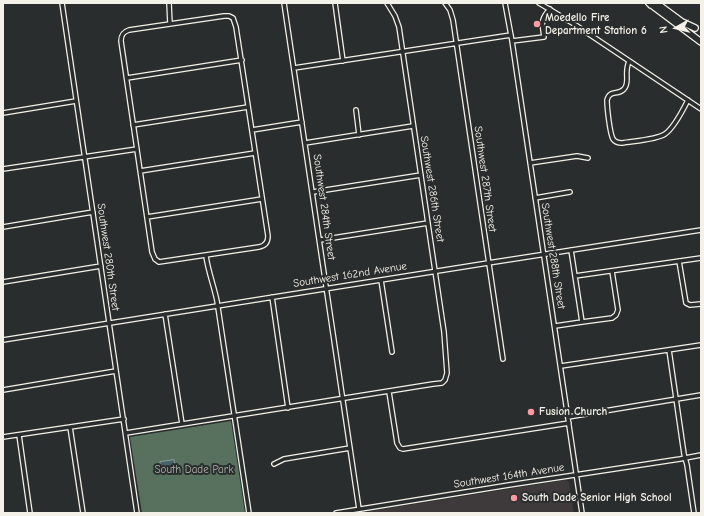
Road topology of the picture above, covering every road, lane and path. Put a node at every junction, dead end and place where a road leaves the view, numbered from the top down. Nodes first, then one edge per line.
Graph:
1 (62, 3) edge
2 (169, 3) edge
3 (284, 3) edge
4 (334, 3) edge
5 (387, 3) edge
6 (445, 3) edge
7 (505, 3) edge
8 (539, 3) edge
9 (662, 3) edge
10 (650, 4) edge
11 (550, 9) junction
12 (170, 24) junction
13 (695, 28) junction
14 (701, 32) edge
15 (511, 35) junction
16 (512, 41) junction
17 (701, 42) edge
18 (456, 44) junction
19 (402, 52) junction
20 (242, 60) junction
21 (343, 61) junction
22 (629, 61) junction
23 (294, 68) junction
24 (126, 78) junction
25 (688, 100) junction
26 (76, 101) junction
27 (248, 107) junction
28 (701, 109) edge
29 (356, 110) dead end
30 (3, 113) edge
31 (302, 122) junction
32 (133, 125) junction
33 (414, 126) junction
34 (252, 130) junction
35 (359, 135) junction
36 (305, 143) junction
37 (137, 149) junction
38 (255, 153) junction
39 (85, 156) junction
40 (588, 158) dead end
41 (530, 163) junction
42 (3, 170) edge
43 (140, 171) junction
44 (421, 175) junction
45 (312, 192) junction
46 (570, 192) dead end
47 (535, 198) junction
48 (262, 199) junction
49 (93, 212) junction
50 (147, 217) junction
51 (428, 223) junction
52 (3, 227) edge
53 (701, 230) edge
54 (320, 240) junction
55 (571, 250) junction
56 (544, 254) junction
57 (206, 256) junction
58 (701, 258) edge
59 (679, 261) junction
60 (488, 263) junction
61 (101, 266) junction
62 (435, 271) junction
63 (612, 271) junction
64 (575, 276) junction
65 (381, 280) junction
66 (3, 282) edge
67 (327, 288) junction
68 (272, 297) junction
69 (701, 304) edge
70 (218, 306) junction
71 (165, 314) junction
72 (582, 322) junction
73 (109, 323) junction
74 (555, 326) junction
75 (3, 340) edge
76 (701, 345) edge
77 (669, 350) junction
78 (392, 352) dead end
79 (503, 360) dead end
80 (561, 366) junction
81 (116, 371) junction
82 (3, 390) edge
83 (389, 392) junction
84 (701, 395) edge
85 (343, 399) junction
86 (676, 399) junction
87 (288, 408) junction
88 (235, 416) junction
89 (568, 417) junction
90 (124, 419) junction
91 (182, 424) junction
92 (569, 424) junction
93 (70, 427) junction
94 (126, 433) junction
95 (19, 435) junction
96 (3, 437) edge
97 (350, 448) junction
98 (701, 455) edge
99 (685, 458) junction
100 (274, 464) dead end
101 (576, 475) junction
102 (360, 509) junction
103 (30, 513) edge
104 (82, 513) edge
105 (138, 513) edge
106 (249, 513) edge
107 (336, 513) edge
108 (582, 513) edge
109 (694, 513) edge

1 - 26 street, Southwest 280th Street
2 - 12 street
3 - 23 street, Southwest 284th Street
4 - 21 street
5 - 19 street, Southwest 286th Street
6 - 18 street, Southwest 287th Street
7 - 15 street, Southwest 288th Street
8 - 11 street
9 - 13 highway
10 - 13 highway
10 - 17 highway
11 - 16 street
11 - 22 street
12 - 20 street
12 - 24 street
13 - 14 highway
15 - 16 street, Southwest 288th Street
15 - 18 street
16 - 41 street, Southwest 288th Street
18 - 19 street
18 - 60 street, Southwest 287th Street
19 - 21 street
19 - 33 street, Southwest 286th Street
20 - 24 street
20 - 27 street
21 - 23 street
22 - 25 street
22 - 25 street
23 - 31 street, Southwest 284th Street
24 - 32 street
25 - 28 street
26 - 30 street
26 - 39 street, Southwest 280th Street
27 - 32 street
27 - 34 street
29 - 35 street
31 - 34 street
31 - 36 street, Southwest 284th Street
32 - 37 street
33 - 35 street
33 - 44 street, Southwest 286th Street
34 - 38 street
35 - 36 street
36 - 45 street, Southwest 284th Street
37 - 39 street
37 - 43 street
38 - 43 street
38 - 48 street
39 - 42 street
39 - 49 street, Southwest 280th Street
40 - 41 street
41 - 47 street, Southwest 288th Street
43 - 50 street
44 - 45 street
44 - 51 street, Southwest 286th Street
45 - 54 street, Southwest 284th Street
46 - 47 street
47 - 56 street, Southwest 288th Street
48 - 50 street
48 - 57 street
49 - 52 street
49 - 61 street, Southwest 280th Street
50 - 57 street
51 - 54 street
51 - 62 street, Southwest 286th Street
53 - 55 street, Southwest 162nd Avenue
54 - 67 street, Southwest 284th Street
55 - 56 street, Southwest 162nd Avenue
55 - 64 street
56 - 60 street, Southwest 162nd Avenue
56 - 74 street, Southwest 288th Street
57 - 70 street
58 - 59 street
59 - 63 street
59 - 69 street
60 - 62 street, Southwest 162nd Avenue
60 - 79 street, Southwest 287th Street
61 - 66 street
61 - 73 street, Southwest 280th Street
62 - 65 street, Southwest 162nd Avenue
62 - 83 street, Southwest 286th Street
63 - 64 street
63 - 72 street
64 - 72 street
65 - 67 street, Southwest 162nd Avenue
65 - 78 street
67 - 68 street, Southwest 162nd Avenue
67 - 85 street, Southwest 284th Street
68 - 70 street, Southwest 162nd Avenue
68 - 87 street
70 - 71 street, Southwest 162nd Avenue
70 - 88 street
71 - 73 street, Southwest 162nd Avenue
71 - 91 street
72 - 74 street
73 - 75 street, Southwest 162nd Avenue
73 - 81 street, Southwest 280th Street
74 - 80 street, Southwest 288th Street
76 - 77 street
77 - 80 street
77 - 86 street
80 - 89 street, Southwest 288th Street
81 - 82 street
81 - 90 street, Southwest 280th Street
83 - 85 street
83 - 92 street
84 - 86 street
85 - 87 street
85 - 97 street, Southwest 284th Street
86 - 89 street
86 - 99 street
87 - 88 street
88 - 91 street
88 - 106 street
89 - 92 street, Southwest 288th Street
90 - 93 street
90 - 94 street, Southwest 280th Street
91 - 94 street
92 - 101 street, Southwest 288th Street
93 - 95 street
93 - 104 street
94 - 105 street, Southwest 280th Street
95 - 96 street
95 - 103 street
97 - 100 street
97 - 102 street, Southwest 284th Street
98 - 99 street, Southwest 164th Avenue
99 - 101 street, Southwest 164th Avenue
99 - 109 street
101 - 102 street, Southwest 164th Avenue
101 - 108 street, Southwest 288th Street
102 - 107 street, Southwest 164th Avenue

